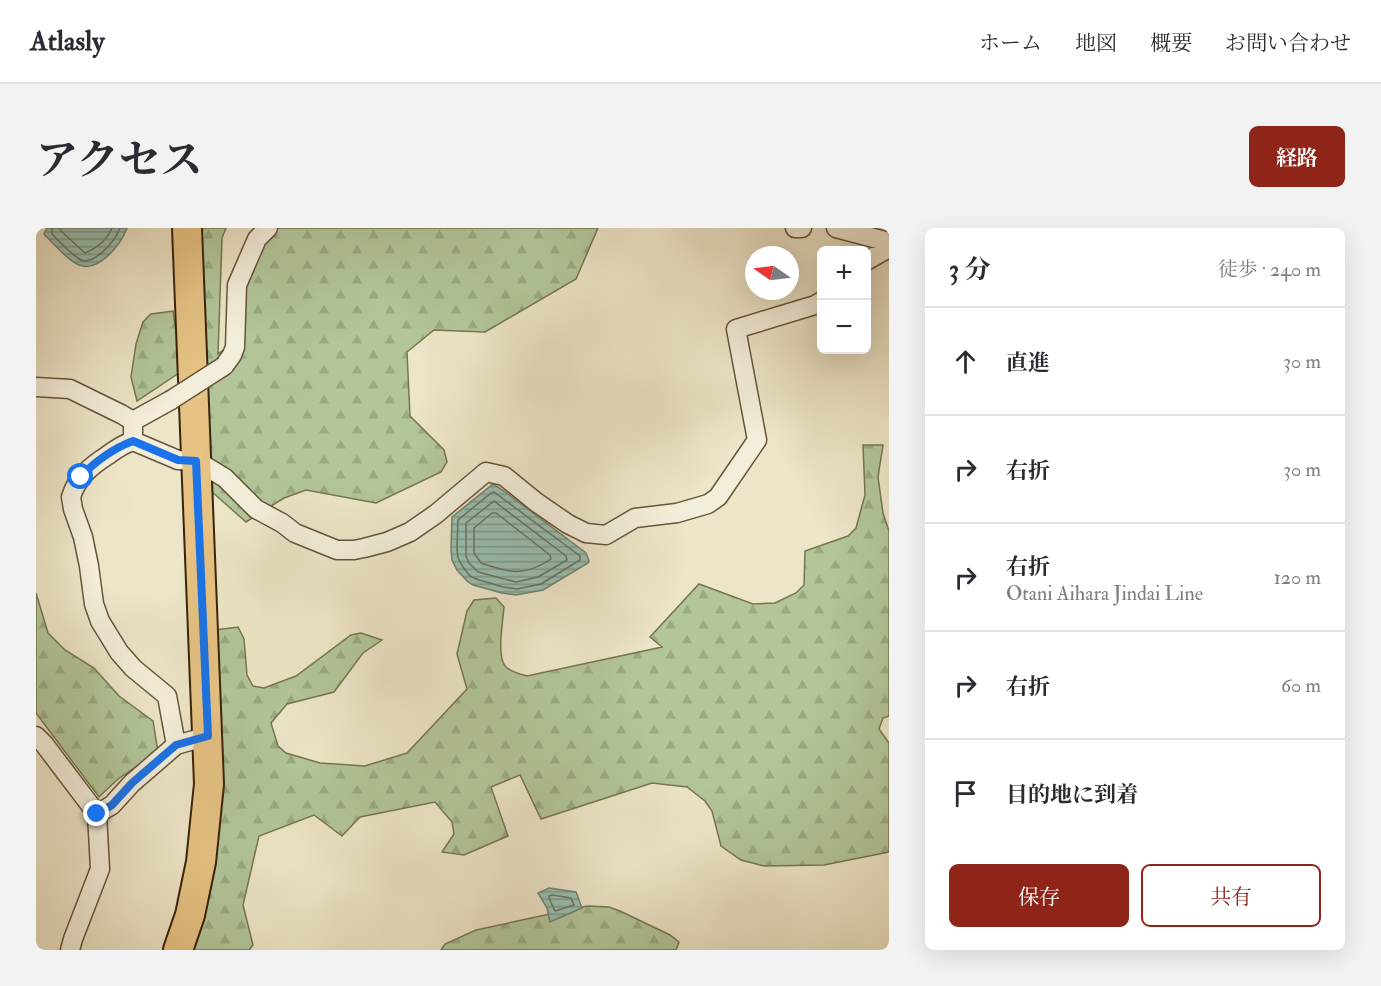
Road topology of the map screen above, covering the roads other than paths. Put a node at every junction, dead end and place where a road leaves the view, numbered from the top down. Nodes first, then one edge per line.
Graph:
1 (187, 228) edge
2 (268, 228) edge
3 (795, 228) edge
4 (802, 228) edge
5 (836, 228) edge
6 (889, 242) edge
7 (889, 248) edge
8 (871, 259) edge
9 (817, 303) edge
10 (36, 387) edge
11 (133, 421) junction
12 (133, 441) junction
13 (196, 461) junction
14 (36, 736) edge
15 (208, 736) junction
16 (176, 745) junction
17 (97, 814) junction
18 (70, 950) edge
19 (178, 950) edge

1 - 13 main road
2 - 11 street, bridge
3 - 4 street
5 - 6 street
7 - 8 street
9 - 13 street
10 - 11 street
11 - 12 street
12 - 13 street
12 - 16 street
13 - 15 main road
14 - 17 street
15 - 16 street
15 - 19 main road
16 - 17 street
17 - 18 street

